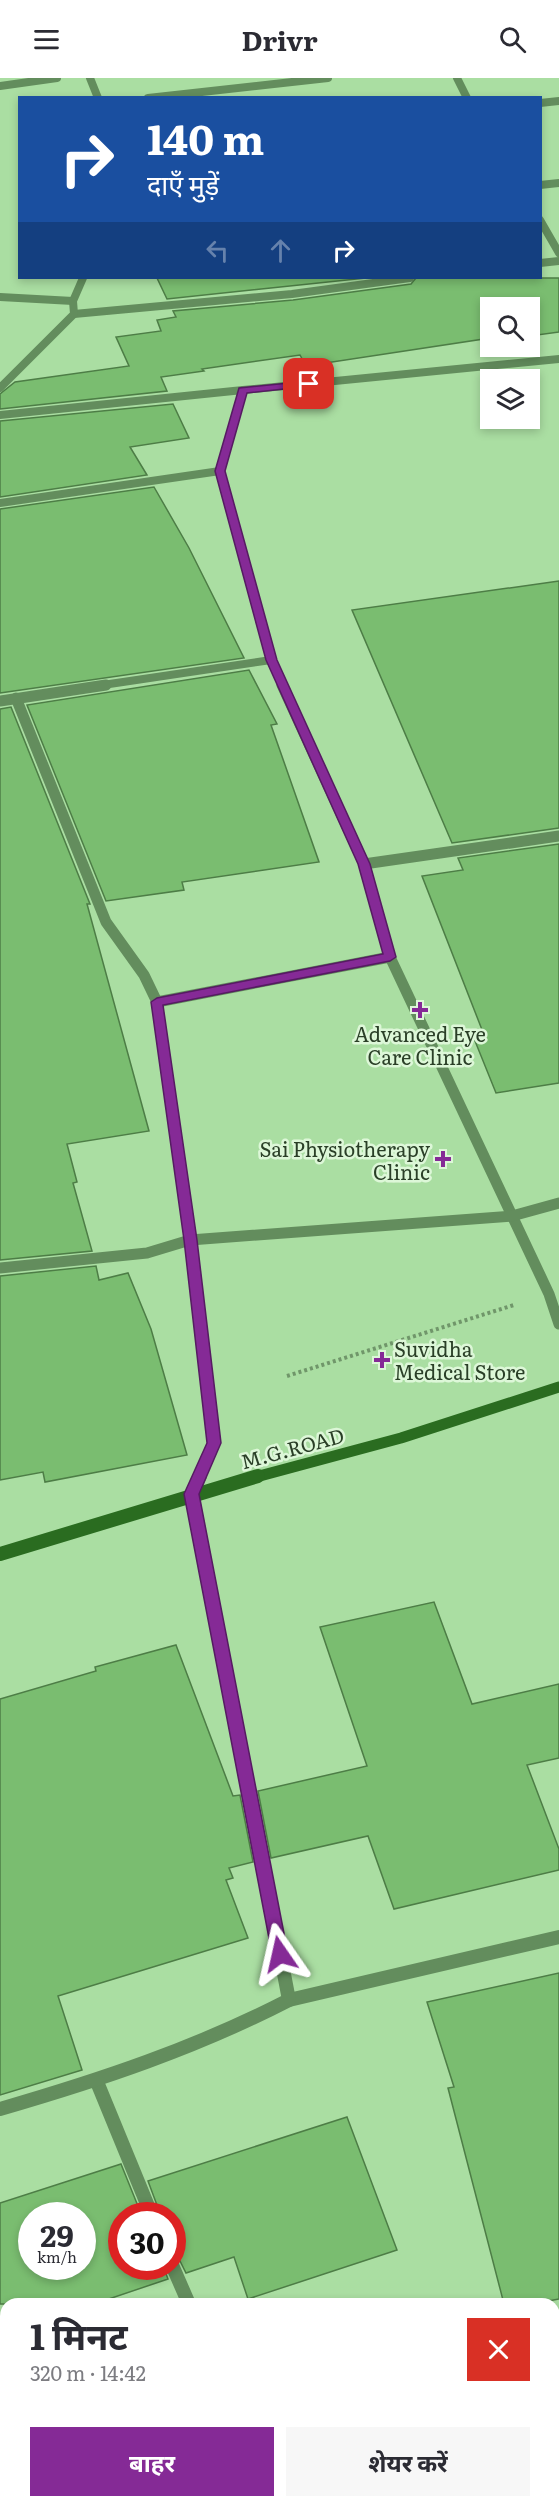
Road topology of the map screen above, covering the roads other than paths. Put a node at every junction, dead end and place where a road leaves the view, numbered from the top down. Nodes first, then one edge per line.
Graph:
1 (57, 78) edge
2 (90, 78) edge
3 (328, 78) edge
4 (457, 78) edge
5 (0, 86) edge
6 (97, 96) edge
7 (166, 96) edge
8 (467, 96) edge
9 (559, 101) edge
10 (542, 103) edge
11 (559, 183) edge
12 (542, 185) edge
13 (542, 223) edge
14 (559, 253) edge
15 (559, 261) edge
16 (542, 263) edge
17 (83, 279) edge
18 (403, 279) edge
19 (0, 297) edge
20 (73, 301) junction
21 (74, 314) junction
22 (559, 359) edge
23 (0, 388) edge
24 (243, 390) junction
25 (0, 415) edge
26 (220, 471) junction
27 (0, 503) edge
28 (271, 660) junction
29 (16, 698) junction
30 (0, 701) edge
31 (559, 836) edge
32 (364, 864) junction
33 (390, 957) junction
34 (157, 1002) junction
35 (559, 1203) edge
36 (512, 1216) junction
37 (190, 1240) junction
38 (0, 1268) edge
39 (559, 1324) edge
40 (559, 1387) edge
41 (192, 1494) junction
42 (0, 1554) edge
43 (559, 1937) edge
44 (289, 2000) junction
45 (97, 2082) junction
46 (0, 2109) edge
47 (146, 2202) edge
48 (179, 2280) edge
49 (186, 2298) edge

1 - 5 street
2 - 6 street
3 - 7 street
4 - 8 street
9 - 10 street
11 - 12 street
13 - 14 street
15 - 16 street
17 - 20 street
18 - 21 street
19 - 20 street
20 - 21 street
21 - 23 street
22 - 24 street
24 - 25 street
24 - 26 street
26 - 27 street
26 - 28 street
28 - 29 street
28 - 32 street
29 - 30 street
29 - 34 street
31 - 32 street
32 - 33 street
33 - 34 street
33 - 36 street
34 - 37 street
35 - 36 street
36 - 37 street
36 - 39 street
37 - 38 street
37 - 41 street
40 - 41 main road, M.G.ROAD
41 - 42 main road, M.G.ROAD
41 - 44 street
43 - 44 street
44 - 45 street
45 - 46 street
45 - 47 street
48 - 49 street

